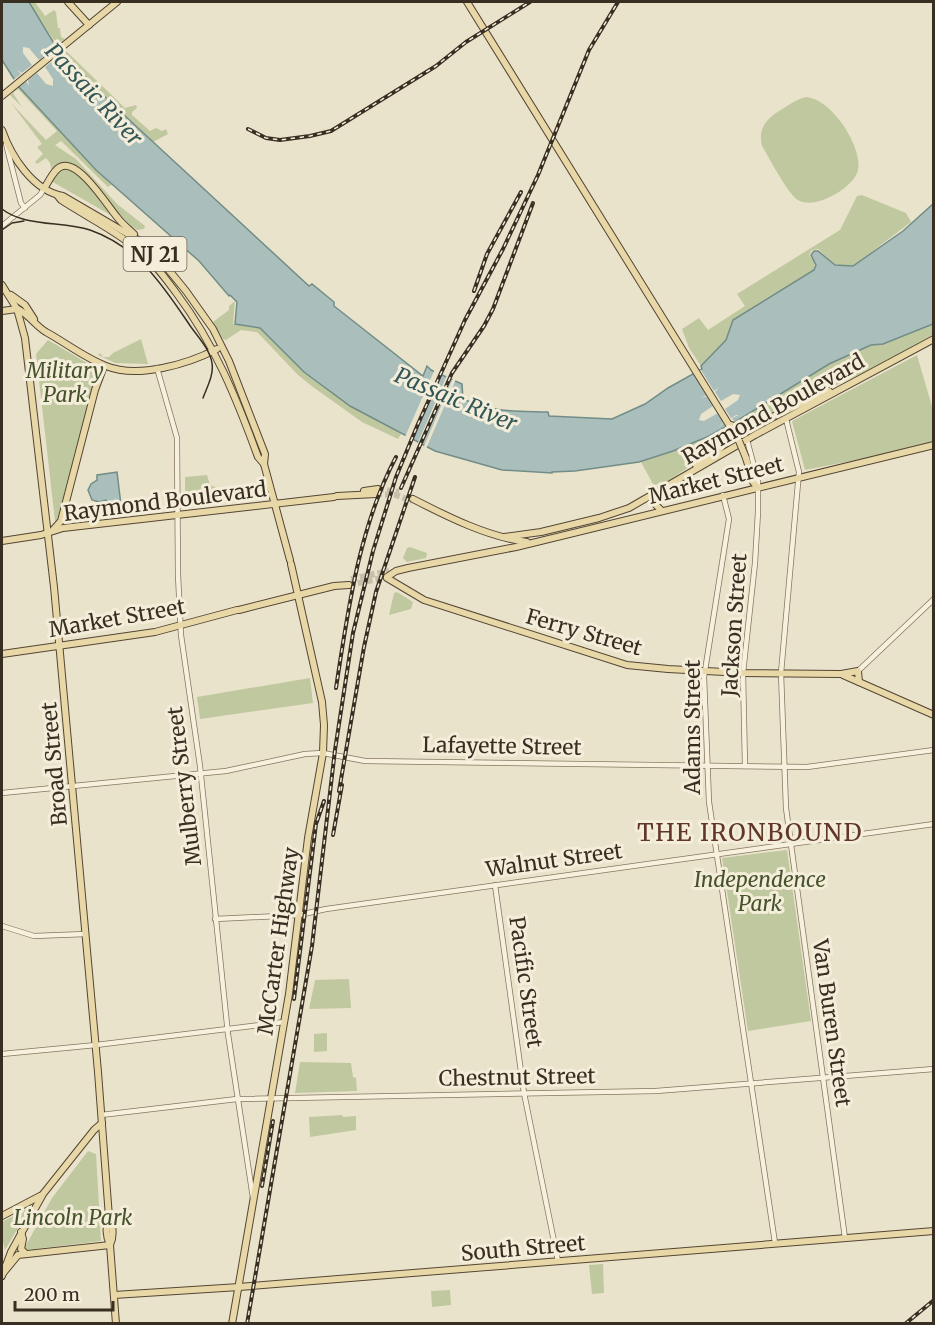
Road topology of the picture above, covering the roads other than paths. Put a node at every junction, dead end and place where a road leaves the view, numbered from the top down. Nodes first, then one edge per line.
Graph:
1 (69, 2) edge
2 (117, 2) edge
3 (467, 2) edge
4 (81, 16) junction
5 (89, 25) junction
6 (80, 33) junction
7 (2, 96) edge
8 (2, 130) edge
9 (6, 141) junction
10 (45, 187) junction
11 (57, 195) junction
12 (25, 208) junction
13 (2, 226) edge
14 (140, 242) junction
15 (2, 285) edge
16 (8, 294) junction
17 (17, 309) junction
18 (2, 311) edge
19 (36, 322) junction
20 (933, 339) edge
21 (222, 346) junction
22 (214, 351) junction
23 (104, 366) junction
24 (157, 369) junction
25 (845, 386) junction
26 (786, 418) junction
27 (733, 429) junction
28 (747, 440) junction
29 (933, 445) edge
30 (264, 464) junction
31 (798, 477) junction
32 (757, 487) junction
33 (377, 491) tunnel mouth
34 (659, 492) junction
35 (723, 495) junction
36 (645, 500) junction
37 (414, 501) tunnel mouth
38 (275, 504) junction
39 (661, 510) junction
40 (177, 514) junction
41 (615, 522) junction
42 (560, 528) joint
43 (48, 533) junction
44 (504, 537) junction
45 (522, 538) junction
46 (2, 541) edge
47 (533, 543) junction
48 (506, 548) junction
49 (497, 550) junction
50 (390, 576) joint
51 (348, 582) tunnel mouth
52 (298, 595) junction
53 (933, 599) edge
54 (181, 626) junction
55 (60, 645) junction
56 (2, 654) edge
57 (858, 671) junction
58 (705, 672) junction
59 (743, 673) junction
60 (781, 673) junction
61 (841, 674) junction
62 (859, 682) junction
63 (933, 715) edge
64 (933, 750) edge
65 (323, 753) junction
66 (707, 765) junction
67 (746, 766) junction
68 (784, 767) junction
69 (201, 773) junction
70 (73, 786) junction
71 (2, 793) edge
72 (933, 824) edge
73 (791, 844) junction
74 (716, 854) junction
75 (495, 885) junction
76 (299, 915) junction
77 (216, 920) junction
78 (2, 926) edge
79 (86, 934) junction
80 (284, 1022) junction
81 (227, 1029) junction
82 (96, 1045) junction
83 (2, 1054) edge
84 (933, 1069) edge
85 (823, 1078) junction
86 (751, 1083) junction
87 (524, 1094) junction
88 (237, 1099) junction
89 (271, 1099) junction
90 (102, 1115) junction
91 (102, 1123) junction
92 (43, 1194) junction
93 (253, 1200) junction
94 (2, 1216) edge
95 (933, 1231) edge
96 (21, 1232) junction
97 (845, 1238) junction
98 (775, 1244) junction
99 (110, 1245) junction
100 (27, 1254) junction
101 (558, 1261) junction
102 (2, 1264) edge
103 (2, 1274) edge
104 (239, 1287) junction
105 (114, 1295) junction
106 (116, 1323) edge
107 (232, 1323) edge

1 - 4 main road
2 - 5 main road
3 - 27 main road, Jackson Street
4 - 5 main road
4 - 6 main road
5 - 6 main road
6 - 7 main road
8 - 9 main road, McCarter Highway / NJ 21
9 - 10 main road, McCarter Highway / NJ 21
9 - 12 street
10 - 11 main road, McCarter Highway / NJ 21
10 - 12 street
10 - 14 main road
11 - 14 main road, McCarter Highway / NJ 21
11 - 22 main road, McCarter Highway / NJ 21
12 - 13 street
14 - 21 main road, McCarter Highway / NJ 21
15 - 16 main road
16 - 17 main road
16 - 19 main road
17 - 18 main road
17 - 19 main road
17 - 43 main road, Broad Street
19 - 23 main road
20 - 25 main road, Raymond Boulevard
21 - 22 main road
21 - 30 main road, McCarter Highway / NJ 21
22 - 24 main road
22 - 30 main road, McCarter Highway / NJ 21
23 - 24 main road
23 - 43 main road
24 - 40 street, Mulberry Street
25 - 26 main road, Raymond Boulevard
25 - 27 main road
26 - 28 main road, Raymond Boulevard
26 - 31 street, Van Buren Street
27 - 32 main road, Jackson Street, bridge
27 - 34 main road
28 - 32 street, Jackson Street
28 - 34 main road, Raymond Boulevard
29 - 31 main road, Market Street
30 - 38 main road, McCarter Highway / NJ 21
31 - 32 main road, Market Street
31 - 60 street, Van Buren Street
32 - 35 main road, Market Street
32 - 59 street, Jackson Street
33 - 38 main road, Raymond Boulevard
34 - 36 main road, Raymond Boulevard
34 - 39 main road
35 - 39 main road, Market Street
35 - 58 street, Adams Street
36 - 41 main road
36 - 42 main road, Raymond Boulevard
37 - 44 main road
38 - 40 main road, Raymond Boulevard
38 - 52 main road, McCarter Highway / NJ 21
39 - 41 main road, Market Street
40 - 43 main road, Raymond Boulevard
40 - 54 street, Mulberry Street
41 - 47 main road, Market Street
42 - 45 main road, Market Street
43 - 46 main road, Raymond Boulevard
43 - 55 main road, Broad Street
44 - 45 main road
44 - 49 main road
45 - 47 main road
45 - 48 main road, Market Street
47 - 48 main road, Market Street
48 - 49 main road, Market Street
49 - 50 main road, Market Street
50 - 58 main road, Ferry Street
51 - 52 main road, Market Street
52 - 54 main road, Market Street
52 - 65 main road, McCarter Highway / NJ 21
53 - 57 street
54 - 55 main road, Market Street
54 - 69 street, Mulberry Street
55 - 56 main road, Market Street
55 - 70 main road, Broad Street
57 - 61 main road, Ferry Street
57 - 62 main road
58 - 59 main road, Ferry Street
58 - 66 street, Adams Street
59 - 60 main road, Ferry Street
59 - 67 street, Jackson Street
60 - 61 main road, Ferry Street
60 - 68 street, Van Buren Street
61 - 62 main road
62 - 63 main road
64 - 68 street, Lafayette Street
65 - 66 street, Lafayette Street
65 - 69 street, Lafayette Street
65 - 76 main road, McCarter Highway / NJ 21
66 - 67 street, Lafayette Street
66 - 74 street, Adams Street
67 - 68 street, Lafayette Street
68 - 73 street, Van Buren Street
69 - 70 street, Lafayette Street
69 - 77 street, Mulberry Street
70 - 71 street, Lafayette Street
70 - 79 main road, Broad Street
72 - 73 street, Walnut Street
73 - 74 street, Walnut Street
73 - 85 street, Van Buren Street
74 - 75 street, Walnut Street
74 - 86 street, Adams Street
75 - 76 street, Walnut Street
75 - 87 street, Pacific Street
76 - 77 street, Walnut Street
76 - 80 main road, McCarter Highway / NJ 21
77 - 81 street, Mulberry Street
78 - 79 street
79 - 82 main road, Broad Street
80 - 81 street
80 - 89 main road, McCarter Highway / NJ 21
81 - 82 street
81 - 88 street, Mulberry Street
82 - 83 street
82 - 90 main road, Broad Street
84 - 85 street, Chestnut Street
85 - 86 street, Chestnut Street
85 - 97 street, Van Buren Street
86 - 87 street, Chestnut Street
86 - 98 street, Adams Street
87 - 89 street, Chestnut Street
87 - 101 street, Pacific Street
88 - 89 street, Chestnut Street
88 - 90 street, Chestnut Street
88 - 93 street, Mulberry Street
89 - 93 main road, McCarter Highway / NJ 21
90 - 91 main road, Broad Street
91 - 92 main road
91 - 99 main road, Broad Street
92 - 94 main road
92 - 96 main road
93 - 104 main road, McCarter Highway / NJ 21
95 - 97 main road, South Street
96 - 100 main road
96 - 103 main road
97 - 98 main road, South Street
98 - 101 main road, South Street
99 - 100 main road
99 - 105 main road, Broad Street
100 - 103 main road
101 - 104 main road, South Street
102 - 103 main road
104 - 105 main road, South Street
104 - 107 main road, McCarter Highway / NJ 21
105 - 106 main road, Broad Street

